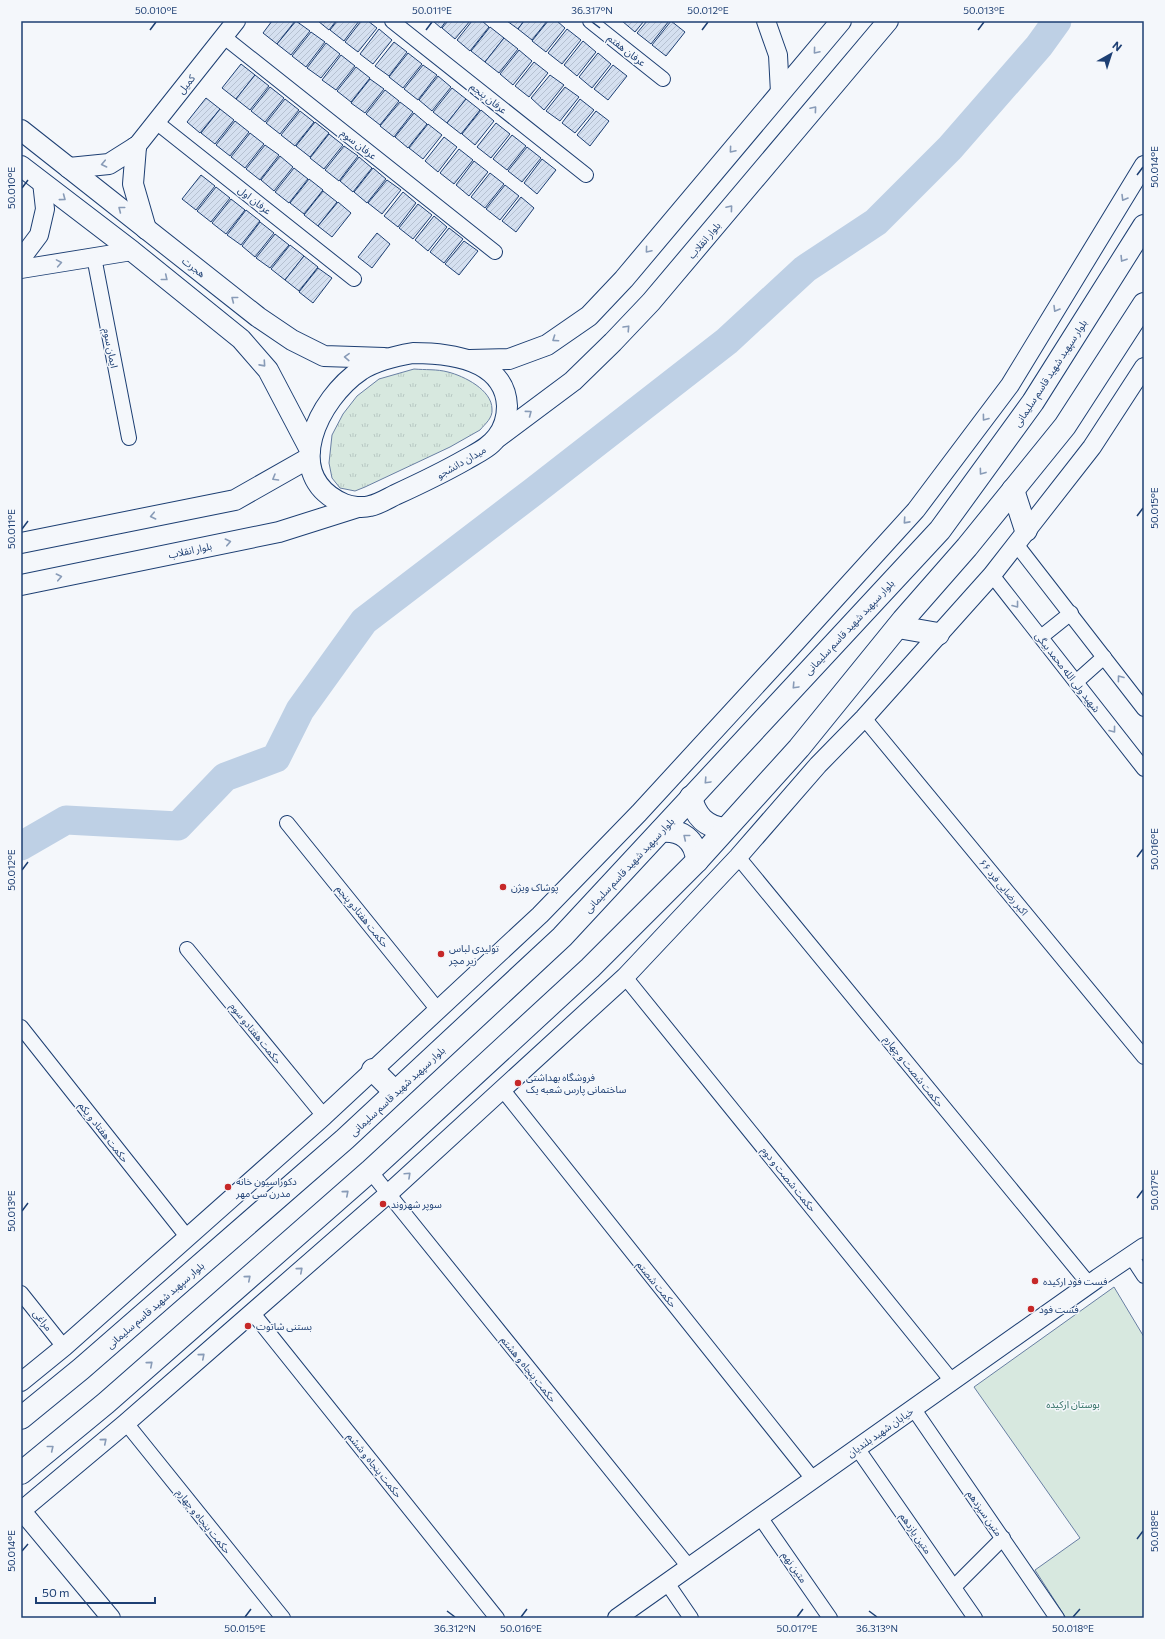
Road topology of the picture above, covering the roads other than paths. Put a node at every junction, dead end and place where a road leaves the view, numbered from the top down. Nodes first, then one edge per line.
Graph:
1 (236, 21) edge
2 (392, 21) edge
3 (590, 21) edge
4 (766, 21) edge
5 (841, 21) edge
6 (888, 21) edge
7 (224, 37) junction
8 (663, 79) dead end
9 (780, 93) junction
10 (156, 122) junction
11 (21, 130) edge
12 (136, 147) junction
13 (1144, 165) edge
14 (21, 166) edge
15 (69, 168) junction
16 (586, 175) dead end
17 (42, 182) junction
18 (1144, 226) edge
19 (146, 229) junction
20 (132, 251) junction
21 (495, 252) dead end
22 (94, 257) junction
23 (21, 259) edge
24 (21, 270) edge
25 (354, 279) dead end
26 (1144, 304) edge
27 (386, 358) junction
28 (466, 360) junction
29 (1144, 367) edge
30 (498, 437) junction
31 (129, 438) dead end
32 (309, 454) junction
33 (1013, 490) junction
34 (358, 507) junction
35 (1021, 537) junction
36 (21, 543) edge
37 (992, 575) junction
38 (21, 585) edge
39 (1071, 613) junction
40 (898, 627) junction
41 (938, 634) junction
42 (1041, 637) junction
43 (1104, 657) junction
44 (1076, 682) junction
45 (1144, 709) edge
46 (864, 718) junction
47 (1144, 769) edge
48 (691, 798) junction
49 (287, 823) dead end
50 (725, 829) junction
51 (660, 831) junction
52 (738, 857) junction
53 (697, 861) junction
54 (187, 949) dead end
55 (625, 977) junction
56 (438, 1010) junction
57 (21, 1027) edge
58 (1144, 1057) edge
59 (373, 1070) junction
60 (502, 1089) junction
61 (395, 1092) junction
62 (324, 1116) junction
63 (370, 1172) junction
64 (388, 1194) junction
65 (188, 1238) junction
66 (1138, 1251) edge
67 (1144, 1276) edge
68 (1089, 1284) junction
69 (21, 1293) edge
70 (252, 1312) junction
71 (64, 1347) junction
72 (952, 1381) junction
73 (21, 1382) edge
74 (913, 1408) junction
75 (21, 1418) edge
76 (126, 1423) junction
77 (857, 1448) junction
78 (21, 1473) edge
79 (813, 1479) junction
80 (21, 1511) edge
81 (760, 1517) junction
82 (1003, 1538) junction
83 (689, 1567) junction
84 (667, 1583) junction
85 (954, 1587) junction
86 (111, 1618) edge
87 (283, 1618) edge
88 (497, 1618) edge
89 (617, 1618) edge
90 (691, 1618) edge
91 (830, 1618) edge
92 (975, 1618) edge
93 (1057, 1618) edge

1 - 7 street, کمیل
2 - 16 street, عرفان پنجم
3 - 8 street, عرفان هفتم
4 - 9 street
5 -> 9 main road
30 -> 6 main road, بلوار انقلاب
7 - 10 street, کمیل
7 - 21 street, عرفان سوم
9 -> 28 main road
10 - 12 street, کمیل
10 - 25 street, عرفان اول
11 - 15 main road, هجرت
12 -> 15 main road
12 - 19 main road
13 -> 56 street
14 - 17 main road
19 -> 15 main road, هجرت
17 -> 20 main road
17 - 23 street
18 -> 48 main road, بلوار سپهبد شهید قاسم سلیمانی
27 -> 19 main road, هجرت
20 - 22 street
20 -> 32 main road
24 -> 22 street
22 - 31 street, ایمان سوم
26 - 33 main road
27 - 28 main road, میدان دانشجو
27 - 32 main road, میدان دانشجو
28 - 30 main road, میدان دانشجو
29 - 35 street
30 - 34 main road, میدان دانشجو
32 - 34 main road
32 -> 36 main road
33 - 35 main road
33 - 40 main road
38 -> 34 main road, بلوار انقلاب
35 - 37 street
35 - 39 street
37 - 41 street
37 -> 42 street, شهید ولی الله محمد بیگی
39 - 42 street
39 - 43 street
40 - 41 main road
40 - 50 main road
41 - 46 street
42 - 44 street, شهید ولی الله محمد بیگی
43 - 44 street
45 -> 43 street
44 -> 47 street, شهید ولی الله محمد بیگی
46 - 52 street
46 - 58 street, ۶۶ اکبر رضایی فرد
48 - 50 main road
48 - 51 main road, بلوار سپهبد شهید قاسم سلیمانی
49 - 56 street, حکمت هفتادو پنجم
50 - 53 main road
53 -> 51 main road
51 - 61 main road, بلوار سپهبد شهید قاسم سلیمانی
52 - 55 street
52 - 68 street, حکمت شصت و چهارم
53 - 63 main road
54 - 62 street, حکمت هفتادو سوم
55 - 60 street
55 - 72 street, حکمت شصت و دوم
56 - 59 street
57 - 65 street, حکمت هفتاد و یکم
59 - 61 main road
59 - 62 street
64 -> 60 street
60 - 79 street, حکمت شصتم
61 - 75 main road, بلوار سپهبد شهید قاسم سلیمانی
62 - 65 street
63 - 64 street, حکمت پنجاه و هشتم
78 -> 63 main road
70 -> 64 street
64 - 83 street, حکمت پنجاه و هشتم
65 - 71 street
66 - 67 street
66 - 68 street, خیابان شهید بلندیان
68 - 72 street, خیابان شهید بلندیان
69 - 71 street, مراغی
76 -> 70 street
70 - 88 street, حکمت پنجاه و ششم
71 - 73 street
72 - 74 street, خیابان شهید بلندیان
74 - 77 street, خیابان شهید بلندیان
74 - 82 street, متین سیزدهم
80 -> 76 street
76 - 87 street, حکمت پنجاه و چهارم
77 - 79 street, خیابان شهید بلندیان
77 - 85 street, متین یازدهم
79 - 81 street, خیابان شهید بلندیان
80 - 86 street
81 - 83 street, خیابان شهید بلندیان
81 - 91 street, متین نهم
82 - 85 street
82 - 93 street, متین سیزدهم
83 - 84 street, خیابان شهید بلندیان
84 - 89 street, خیابان شهید بلندیان
84 - 90 street
85 - 92 street, متین یازدهم

